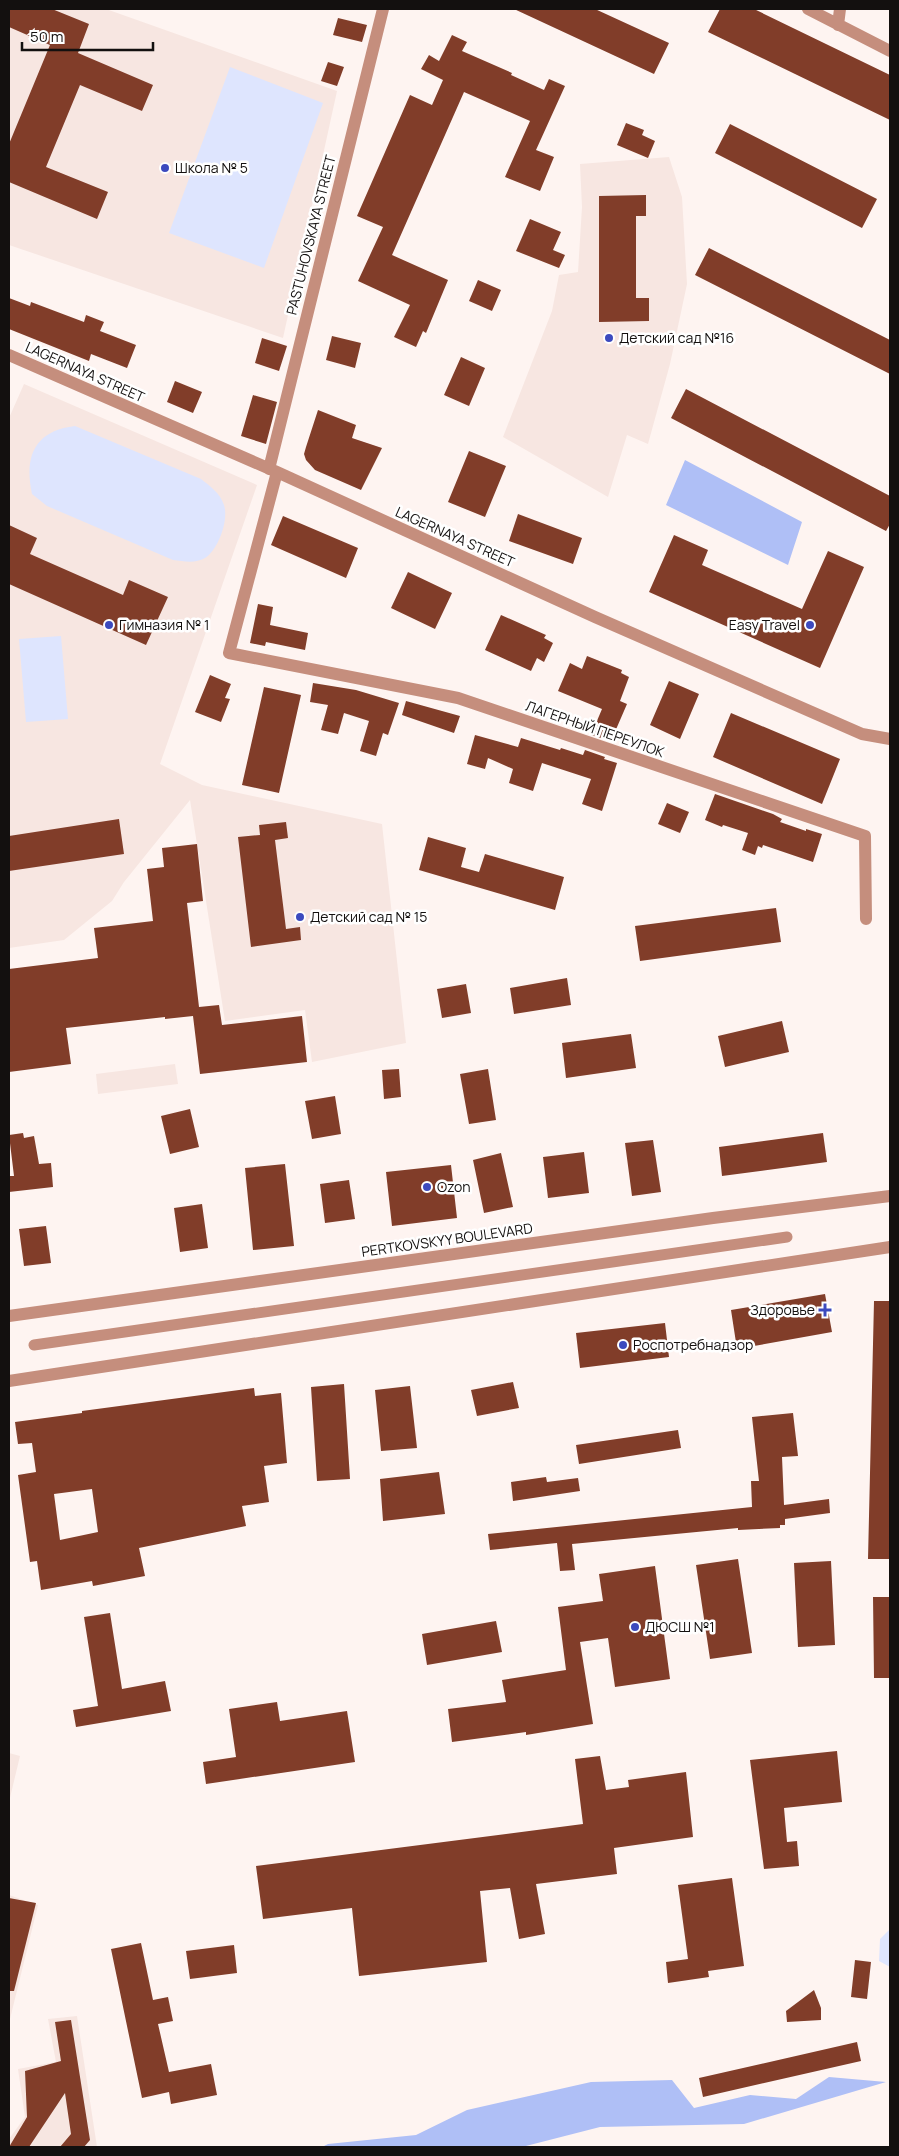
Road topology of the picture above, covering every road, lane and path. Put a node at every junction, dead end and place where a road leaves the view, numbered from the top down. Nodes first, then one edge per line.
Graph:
1 (383, 9) edge
2 (808, 9) edge
3 (840, 9) edge
4 (838, 24) junction
5 (890, 51) edge
6 (9, 355) edge
7 (273, 471) junction
8 (229, 653) joint
9 (890, 739) edge
10 (866, 919) dead end
11 (890, 1196) edge
12 (787, 1237) dead end
13 (890, 1247) edge
14 (9, 1316) edge
15 (34, 1345) dead end
16 (9, 1380) edge

1 - 7 street, PASTUHOVSKAYA STREET
2 - 4 street
3 - 4 street
4 - 5 street
6 - 7 street, LAGERNAYA STREET
7 - 8 street, PASTUHOVSKAYA STREET
7 - 9 street, LAGERNAYA STREET
8 - 10 street, ЛАГЕРНЫЙ ПЕРЕУЛОК
11 - 14 street, PERTKOVSKYY BOULEVARD
12 - 15 street
13 - 16 street

